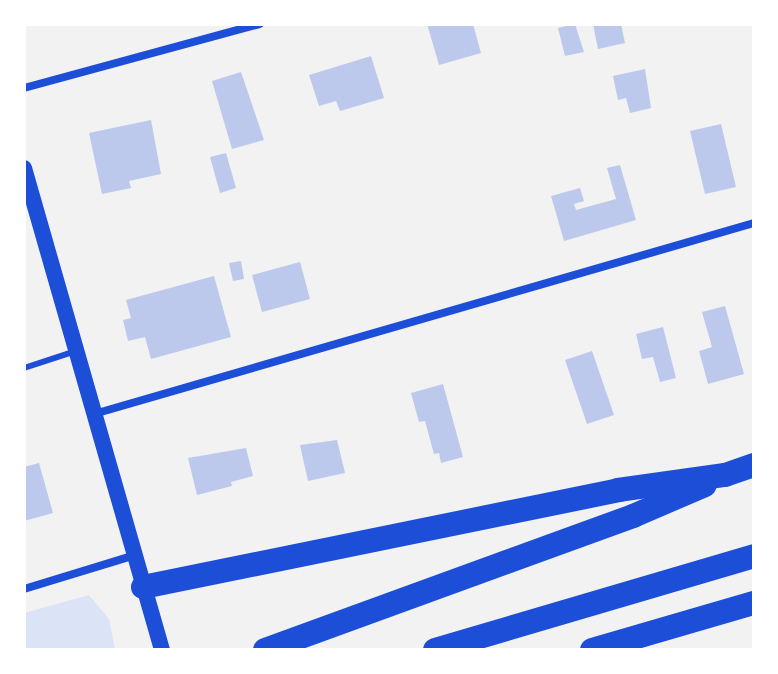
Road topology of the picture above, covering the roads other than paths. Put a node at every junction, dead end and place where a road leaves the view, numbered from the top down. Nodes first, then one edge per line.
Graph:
1 (259, 24) edge
2 (24, 88) edge
3 (24, 168) edge
4 (754, 223) edge
5 (76, 351) junction
6 (24, 368) edge
7 (94, 414) junction
8 (754, 465) edge
9 (725, 475) junction
10 (135, 555) junction
11 (754, 556) edge
12 (143, 587) junction
13 (24, 589) edge
14 (754, 603) edge
15 (161, 647) edge
16 (265, 650) edge
17 (435, 650) edge
18 (592, 650) edge

1 - 2 street
3 - 5 main road
4 - 7 street
5 - 6 lane
5 - 7 main road
7 - 10 main road
8 - 9 highway
9 - 12 highway
9 - 16 highway
10 - 12 main road
10 - 13 street
11 - 17 highway
12 - 15 main road
14 - 18 highway

